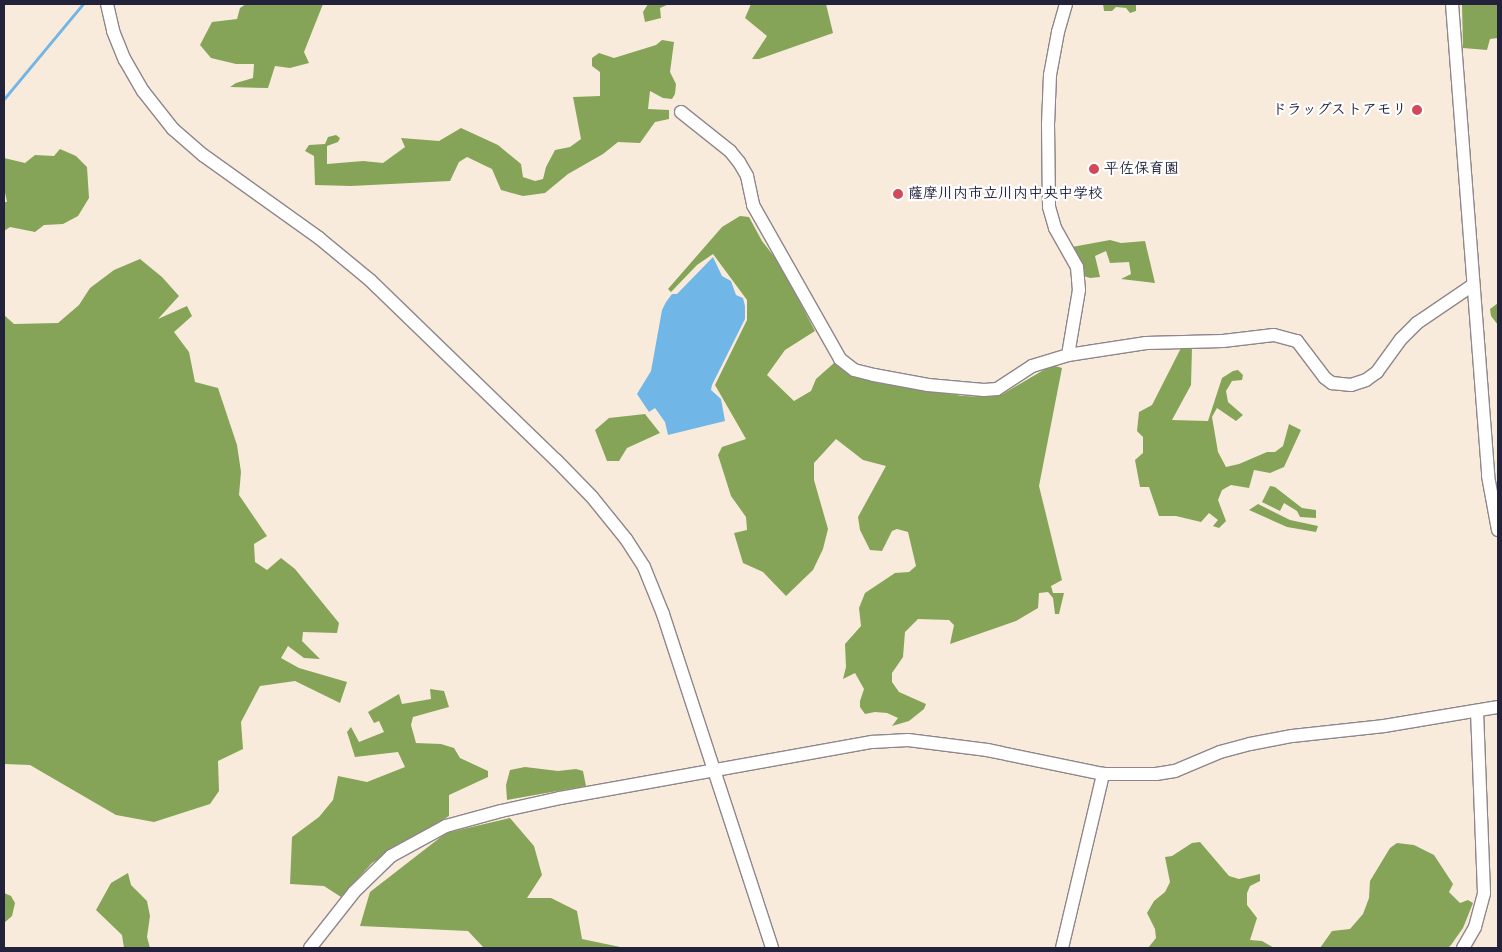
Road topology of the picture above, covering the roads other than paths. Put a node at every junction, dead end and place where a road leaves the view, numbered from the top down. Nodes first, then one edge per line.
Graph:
1 (106, 4) edge
2 (1066, 4) edge
3 (1452, 4) edge
4 (681, 112) dead end
5 (1473, 285) junction
6 (1068, 355) junction
7 (1498, 530) edge
8 (1498, 707) edge
9 (1477, 711) junction
10 (714, 770) junction
11 (1103, 774) junction
12 (310, 948) edge
13 (772, 948) edge
14 (1062, 948) edge
15 (1463, 948) edge

1 - 10 street
2 - 6 street
3 - 5 street
4 - 6 street
5 - 6 street
5 - 7 street
8 - 9 street
9 - 11 street
9 - 15 street
10 - 11 street
10 - 12 street
10 - 13 street
11 - 14 street

